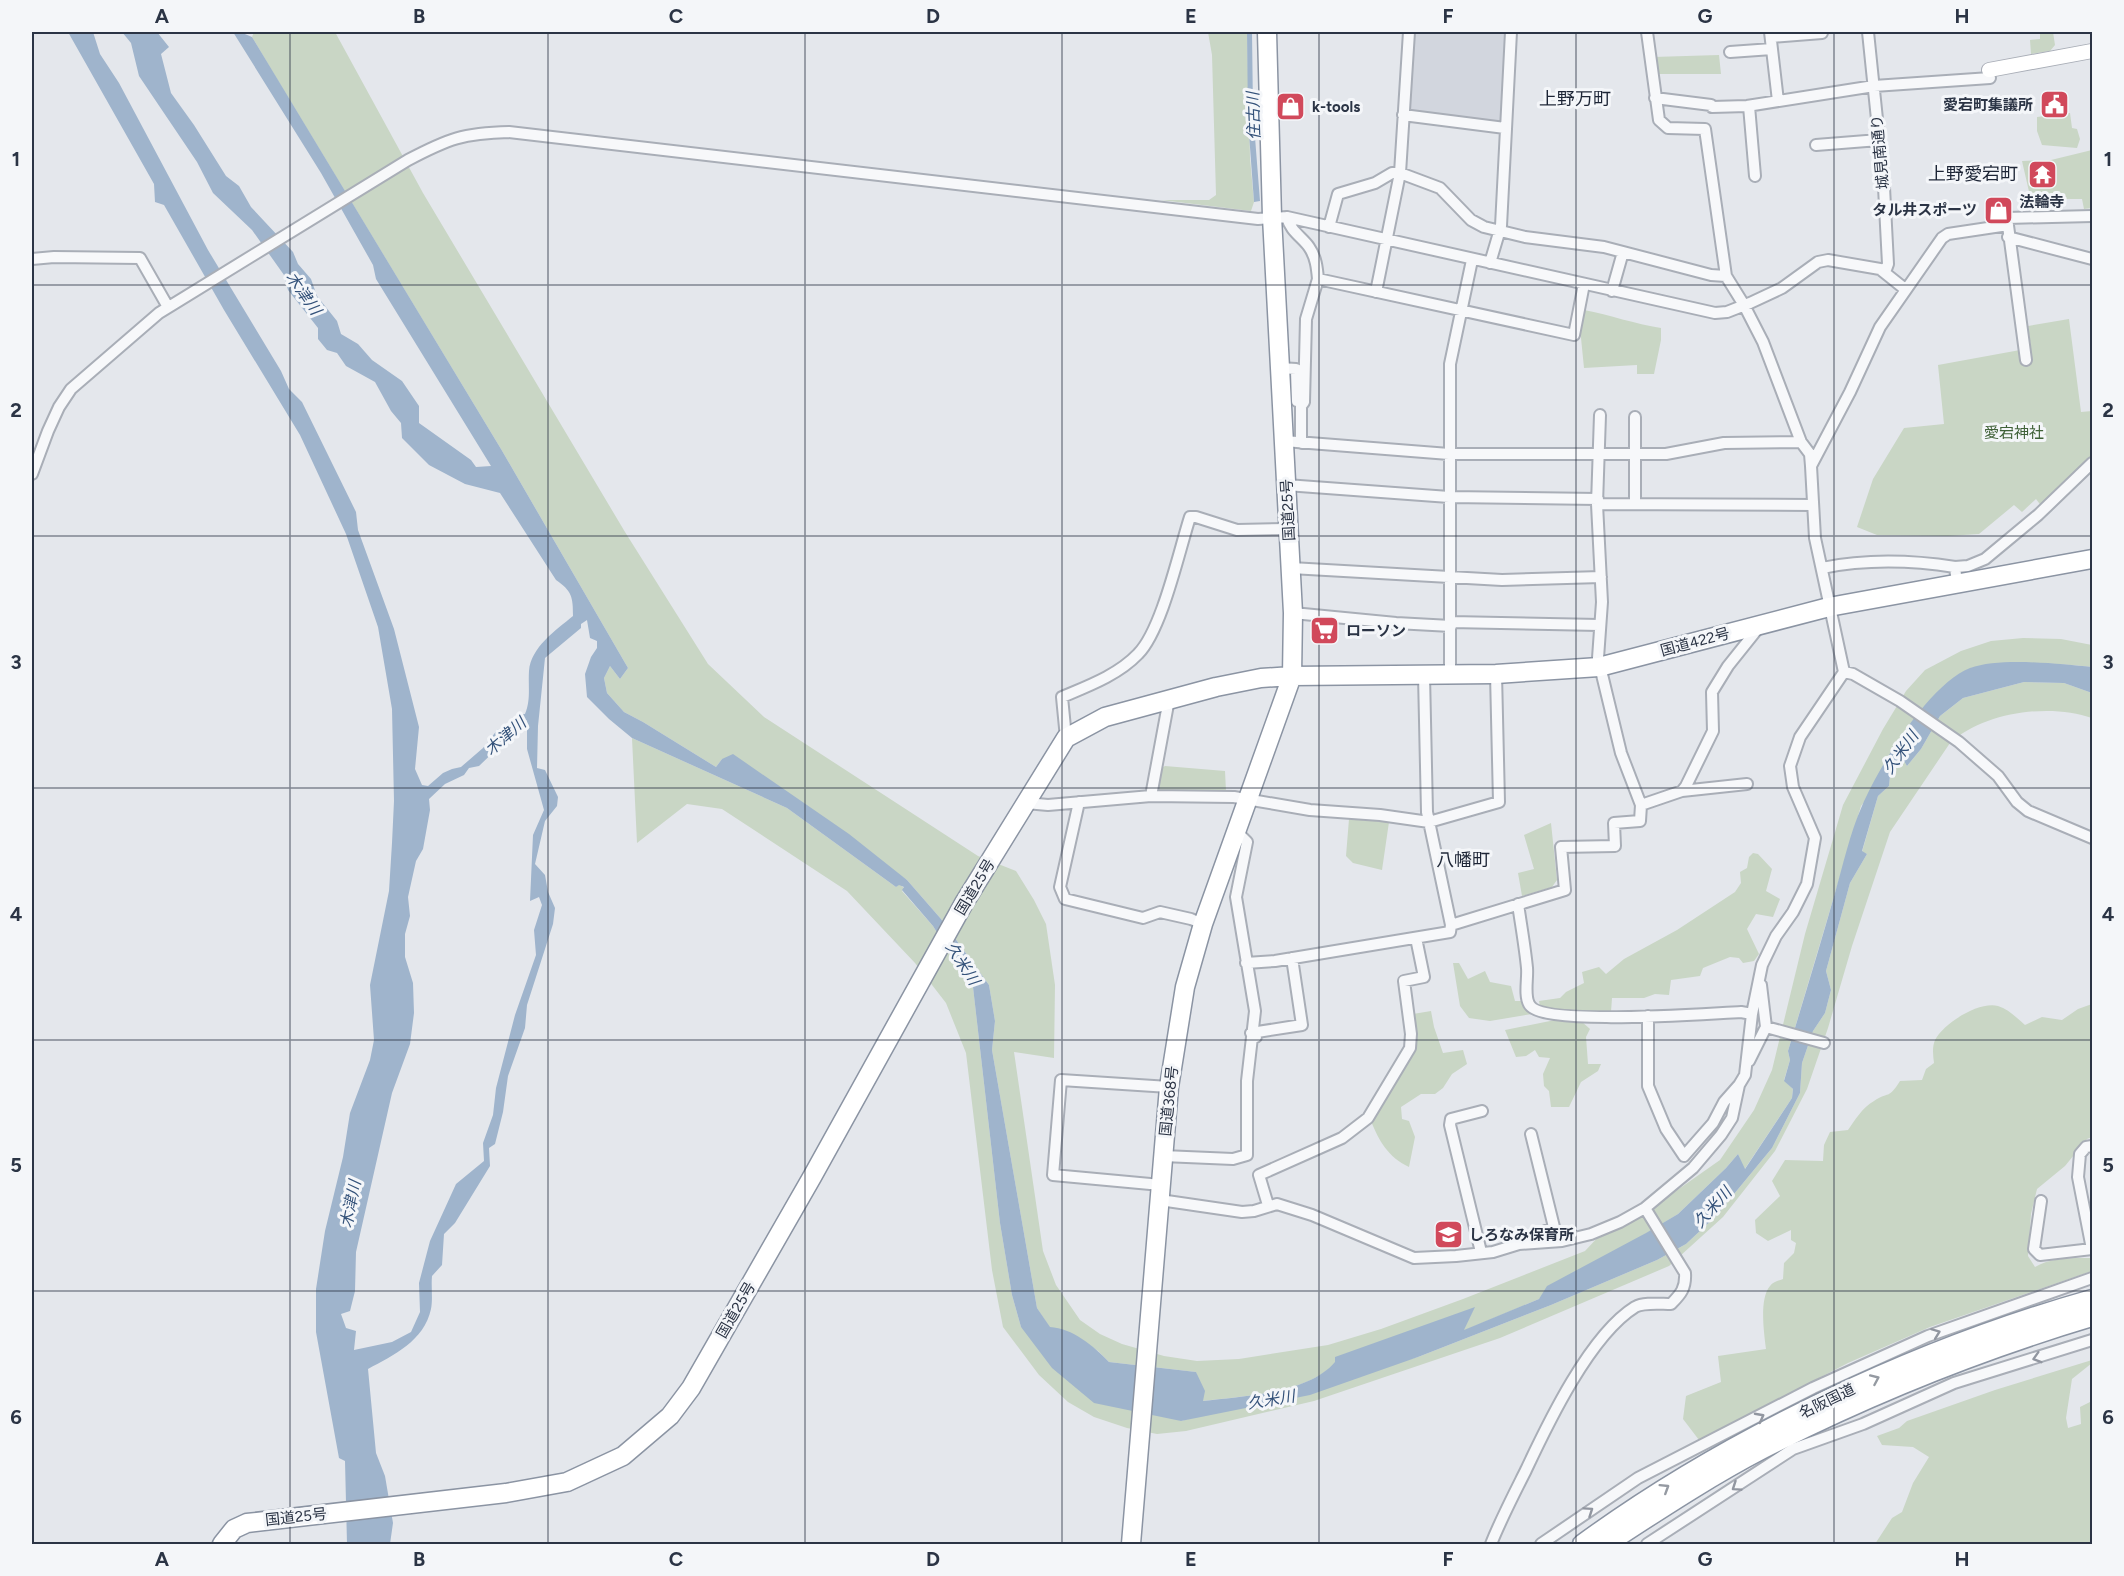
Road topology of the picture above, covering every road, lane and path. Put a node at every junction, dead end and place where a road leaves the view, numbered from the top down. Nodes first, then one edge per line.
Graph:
1 (1267, 32) edge
2 (1409, 32) edge
3 (1510, 32) edge
4 (1647, 32) edge
5 (1868, 32) edge
6 (1822, 33) dead end
7 (1770, 34) edge
8 (1772, 50) junction
9 (2092, 51) edge
10 (1730, 52) dead end
11 (1990, 74) joint
12 (1874, 86) junction
13 (1655, 98) junction
14 (1778, 101) junction
15 (1749, 105) junction
16 (1403, 115) junction
17 (1505, 128) junction
18 (1879, 140) junction
19 (1816, 145) dead end
20 (1400, 173) junction
21 (1755, 176) dead end
22 (2092, 216) edge
23 (1280, 217) junction
24 (2008, 225) junction
25 (1329, 227) junction
26 (1499, 231) junction
27 (2008, 237) junction
28 (1386, 240) junction
29 (1623, 252) junction
30 (32, 259) edge
31 (2092, 259) edge
32 (1472, 260) junction
33 (1490, 263) junction
34 (1885, 272) junction
35 (1726, 276) junction
36 (1318, 279) junction
37 (1584, 284) junction
38 (1905, 289) junction
39 (1612, 291) junction
40 (1376, 292) junction
41 (171, 305) junction
42 (1744, 305) junction
43 (1462, 311) junction
44 (2026, 360) dead end
45 (1280, 368) junction
46 (1304, 402) junction
47 (1600, 415) dead end
48 (1635, 417) dead end
49 (1293, 442) junction
50 (1801, 442) junction
51 (1449, 454) junction
52 (1599, 454) junction
53 (1635, 454) junction
54 (2092, 463) edge
55 (1811, 466) junction
56 (32, 474) edge
57 (1286, 485) junction
58 (1449, 497) junction
59 (1598, 502) junction
60 (1635, 504) junction
61 (1813, 505) junction
62 (1289, 530) junction
63 (2092, 559) edge
64 (1291, 568) junction
65 (1822, 568) junction
66 (1956, 575) junction
67 (1449, 578) junction
68 (1601, 578) junction
69 (1829, 607) junction
70 (1293, 613) junction
71 (1451, 624) junction
72 (1599, 625) junction
73 (1761, 625) junction
74 (1599, 667) junction
75 (1844, 672) junction
76 (1496, 674) junction
77 (1424, 675) junction
78 (1450, 675) junction
79 (1292, 676) junction
80 (1168, 699) junction
81 (1066, 738) junction
82 (1748, 784) dead end
83 (1682, 790) junction
84 (1151, 796) junction
85 (1249, 799) junction
86 (1079, 802) junction
87 (1026, 803) junction
88 (1641, 805) junction
89 (1429, 822) junction
90 (1237, 832) junction
91 (2092, 838) edge
92 (1518, 904) junction
93 (1203, 924) junction
94 (1451, 925) junction
95 (1416, 938) junction
96 (1292, 958) junction
97 (1246, 963) junction
98 (1759, 979) junction
99 (1752, 1014) junction
100 (1648, 1016) junction
101 (1766, 1027) junction
102 (1254, 1035) junction
103 (1824, 1043) dead end
104 (1746, 1065) junction
105 (1739, 1085) junction
106 (1169, 1088) junction
107 (1482, 1111) dead end
108 (1531, 1134) dead end
109 (2092, 1146) edge
110 (1163, 1156) junction
111 (1160, 1192) junction
112 (2041, 1201) dead end
113 (1268, 1205) junction
114 (1645, 1208) junction
115 (1519, 1244) junction
116 (2092, 1249) edge
117 (1481, 1252) junction
118 (2092, 1278) edge
119 (2092, 1295) edge
120 (2092, 1299) edge
121 (2050, 1311) junction
122 (2092, 1317) edge
123 (2092, 1323) edge
124 (2092, 1341) edge
125 (1932, 1371) junction
126 (222, 1545) edge
127 (1131, 1545) edge
128 (1491, 1545) edge
129 (1541, 1545) edge
130 (1582, 1545) edge
131 (1607, 1545) edge
132 (1647, 1545) edge

1 - 23 highway, 国道25号
2 - 16 street
3 - 17 street
4 - 13 street
5 - 12 street, 城見南通り
6 - 7 street
7 - 8 street
8 - 10 street
8 - 14 street
9 - 11 street
11 - 12 street
12 - 14 street
12 - 18 street, 城見南通り
13 - 15 street
13 - 35 street
14 - 15 street
15 - 21 street
16 - 17 street
16 - 20 street
17 - 26 street
18 - 19 street
18 - 34 street, 城見南通り
20 - 25 street
20 - 26 street
20 - 28 street
22 - 24 street
23 - 25 street
23 - 36 street
23 - 41 street
23 - 45 highway, 国道25号
24 - 27 street
24 - 38 street
25 - 28 street
26 - 29 street
26 - 33 street
27 - 31 street
27 - 44 street
28 - 32 street
28 - 40 street
29 - 35 street
29 - 39 street
30 - 41 street
32 - 33 street
32 - 43 street
33 - 37 street
34 - 38 street
34 - 42 street
35 - 42 street
36 - 40 street
36 - 46 street
37 - 39 street
37 - 43 street
38 - 55 street
39 - 42 street
40 - 43 street
41 - 56 street
42 - 50 street
43 - 51 street
45 - 46 street
45 - 49 highway, 国道25号
46 - 49 street
47 - 52 street
48 - 53 street
49 - 51 street
49 - 57 highway, 国道25号
50 - 53 street
50 - 55 street
51 - 52 street
51 - 58 street
52 - 53 street
52 - 59 street
53 - 60 street
54 - 66 street
55 - 61 street
57 - 58 street
57 - 62 highway, 国道25号
58 - 59 street
58 - 67 street
59 - 60 street
59 - 68 street
60 - 61 street
61 - 65 street
62 - 64 highway, 国道25号
62 - 81 street
63 - 66 highway, 国道422号
64 - 67 street
64 - 70 highway, 国道25号
65 - 66 street
65 - 69 street
66 - 69 highway, 国道422号
67 - 68 street
67 - 71 street
68 - 72 street
69 - 73 highway, 国道422号
69 - 75 street
70 - 71 street
70 - 79 highway, 国道25号
71 - 72 street
71 - 78 street
72 - 74 street
73 - 74 highway, 国道422号
73 - 83 street
74 - 76 highway, 国道422号
74 - 88 street
75 - 91 street
75 - 98 street
76 - 78 highway, 国道422号
76 - 89 street
77 - 78 highway, 国道422号
77 - 79 highway, 国道422号
77 - 89 street
79 - 80 highway
79 - 85 highway, 国道368号
80 - 81 highway
80 - 84 street
81 - 87 highway, 国道25号
82 - 83 street
83 - 88 street
84 - 85 street
84 - 86 street
85 - 89 street
85 - 90 highway, 国道368号
86 - 87 street
86 - 93 street
87 - 126 highway, 国道25号
88 - 92 street
89 - 94 street
90 - 93 highway, 国道368号
90 - 97 street
92 - 94 street
92 - 100 street
93 - 106 highway, 国道368号
94 - 95 street
95 - 96 street
95 - 113 street
96 - 97 street
96 - 102 street
97 - 102 street
98 - 99 street
98 - 101 street
99 - 100 street
99 - 104 street
100 - 105 street
101 - 103 street
101 - 104 street
102 - 110 street
104 - 105 street
105 - 114 street
106 - 110 highway, 国道368号
106 - 111 street
107 - 117 street
108 - 115 street
109 - 116 street
110 - 111 highway, 国道368号
111 - 113 street
111 - 127 highway, 国道368号
112 - 116 street
113 - 117 street
114 - 115 street
114 - 128 street
115 - 117 street
129 -> 118 street
119 - 121 highway
120 - 121 highway, 名阪国道
130 -> 121 highway, 名阪国道
122 - 125 highway, 名阪国道
123 - 125 highway
124 -> 132 street
125 - 131 highway, 名阪国道

